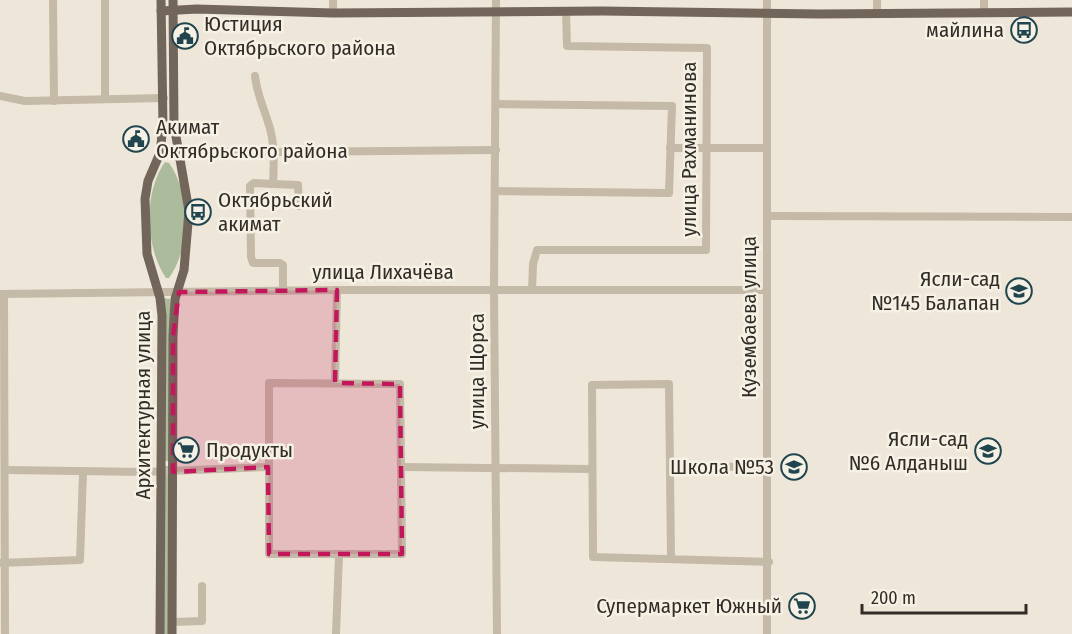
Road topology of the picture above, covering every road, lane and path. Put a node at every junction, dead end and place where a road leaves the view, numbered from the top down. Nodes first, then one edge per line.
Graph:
1 (53, 0) edge
2 (105, 0) edge
3 (161, 0) edge
4 (173, 0) edge
5 (333, 0) edge
6 (496, 0) edge
7 (768, 0) edge
8 (877, 0) edge
9 (984, 0) edge
10 (161, 11) junction
11 (174, 11) junction
12 (566, 11) junction
13 (496, 12) junction
14 (1072, 12) edge
15 (333, 13) junction
16 (877, 13) junction
17 (984, 13) junction
18 (768, 14) junction
19 (255, 76) dead end
20 (0, 96) edge
21 (105, 98) junction
22 (164, 99) junction
23 (54, 101) junction
24 (497, 104) junction
25 (670, 148) junction
26 (707, 148) junction
27 (766, 148) junction
28 (496, 150) junction
29 (178, 152) junction
30 (274, 152) junction
31 (160, 153) junction
32 (273, 184) junction
33 (496, 191) junction
34 (299, 206) dead end
35 (766, 216) junction
36 (1072, 217) edge
37 (337, 290) junction
38 (494, 290) junction
39 (532, 290) junction
40 (767, 290) junction
41 (159, 291) junction
42 (284, 291) junction
43 (178, 292) junction
44 (2, 294) edge
45 (2, 364) edge
46 (335, 383) junction
47 (402, 466) junction
48 (768, 466) junction
49 (268, 467) junction
50 (495, 468) junction
51 (671, 468) junction
52 (592, 469) junction
53 (6, 470) junction
54 (83, 472) junction
55 (168, 472) junction
56 (339, 555) junction
57 (670, 558) junction
58 (768, 562) junction
59 (3, 563) edge
60 (202, 586) dead end
61 (172, 622) junction
62 (5, 634) edge
63 (160, 634) edge
64 (172, 634) edge
65 (336, 634) edge
66 (497, 634) edge
67 (767, 634) edge

1 - 23 street
2 - 21 street
3 - 10 main road, Архитектурная улица
4 - 11 main road, Архитектурная улица
5 - 15 street
6 - 13 street, улица Щорса
7 - 18 street, Кузембаева улица
8 - 16 street
9 - 17 street
10 - 11 main road
10 - 22 main road, Архитектурная улица
11 - 15 main road
11 - 29 main road, Архитектурная улица
12 - 13 main road
12 - 18 main road
12 - 26 street, улица Рахманинова
13 - 15 main road
13 - 24 street, улица Щорса
14 - 17 main road
16 - 17 main road
16 - 18 main road
18 - 27 street, Кузембаева улица
19 - 30 street
20 - 23 street
21 - 22 street
21 - 23 street
22 - 31 main road, Архитектурная улица
24 - 25 street
24 - 28 street, улица Щорса
25 - 26 street
25 - 33 street
26 - 27 street
26 - 39 street, улица Рахманинова
27 - 35 street, Кузембаева улица
28 - 30 street
28 - 33 street, улица Щорса
29 - 30 street
29 - 31 street
29 - 43 main road, Архитектурная улица
30 - 32 street
31 - 41 main road, Архитектурная улица
32 - 34 street
32 - 42 street
33 - 38 street, улица Щорса
35 - 36 street
35 - 40 street, Кузембаева улица
37 - 38 street, улица Лихачёва
37 - 42 street, улица Лихачёва
37 - 46 street
38 - 39 street, улица Лихачёва
38 - 50 street, улица Щорса
39 - 40 street, улица Лихачёва
40 - 48 street, Кузембаева улица
41 - 43 street, улица Лихачёва
41 - 44 street, улица Лихачёва
41 - 55 main road, Архитектурная улица
42 - 43 street, улица Лихачёва
43 - 55 main road, Архитектурная улица
44 - 45 street
45 - 53 street
46 - 47 street
46 - 49 street
47 - 50 street
47 - 56 street
48 - 51 street
48 - 58 street, Кузембаева улица
49 - 55 street
49 - 56 street
50 - 52 street
50 - 66 street, улица Щорса
51 - 52 street
51 - 57 street
52 - 57 street
53 - 54 street
53 - 59 street
54 - 55 street
54 - 59 street
55 - 61 main road, Архитектурная улица
55 - 63 main road, Архитектурная улица
56 - 65 street
57 - 58 street
58 - 67 street, Кузембаева улица
59 - 62 street
60 - 61 street
61 - 64 main road, Архитектурная улица

